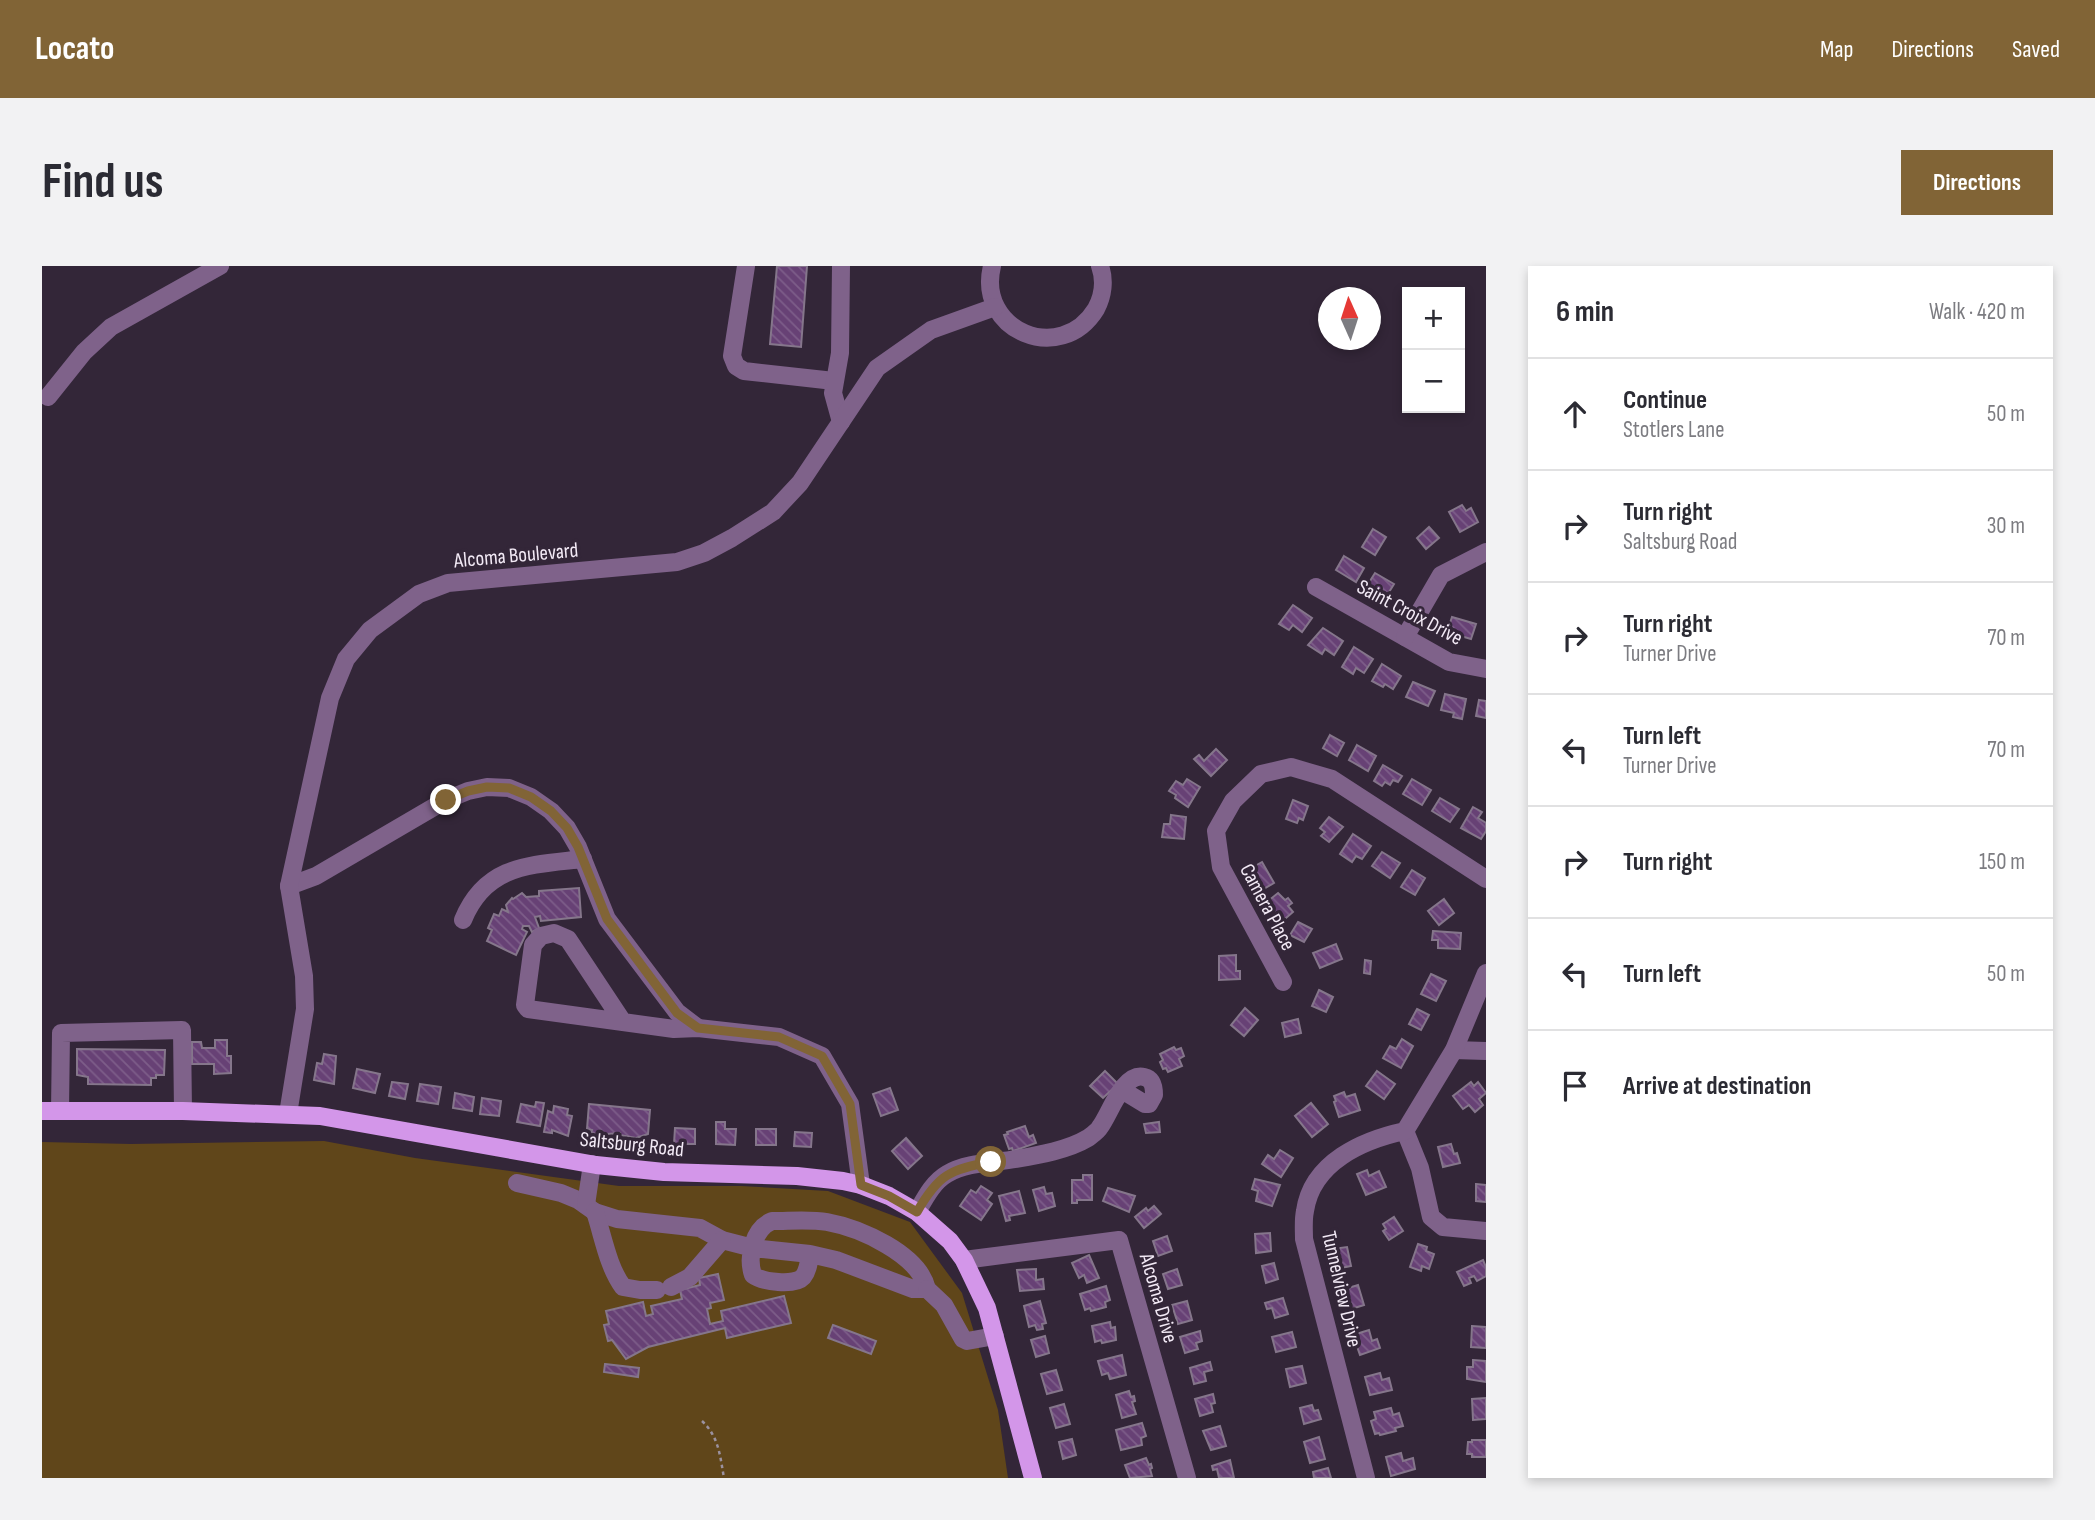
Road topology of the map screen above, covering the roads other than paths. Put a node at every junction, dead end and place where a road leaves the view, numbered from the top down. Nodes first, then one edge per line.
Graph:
1 (220, 266) edge
2 (746, 266) edge
3 (841, 266) edge
4 (992, 266) edge
5 (1100, 266) edge
6 (995, 307) junction
7 (834, 381) junction
8 (48, 397) dead end
9 (841, 422) junction
10 (1486, 552) edge
11 (1316, 587) dead end
12 (1405, 637) junction
13 (1486, 669) edge
14 (583, 859) junction
15 (1486, 878) edge
16 (289, 886) junction
17 (463, 920) dead end
18 (1486, 973) edge
19 (1283, 982) dead end
20 (623, 1022) junction
21 (698, 1028) junction
22 (1454, 1050) junction
23 (1486, 1051) edge
24 (1122, 1090) dead end
25 (51, 1111) edge
26 (183, 1111) junction
27 (288, 1114) junction
28 (1405, 1131) junction
29 (592, 1164) junction
30 (516, 1183) dead end
31 (861, 1185) junction
32 (590, 1208) junction
33 (917, 1212) junction
34 (1486, 1231) edge
35 (722, 1240) junction
36 (753, 1248) junction
37 (810, 1254) junction
38 (964, 1260) junction
39 (927, 1289) junction
40 (995, 1336) junction
41 (1032, 1478) edge
42 (1187, 1478) edge
43 (1366, 1478) edge

1 - 8 street
2 - 7 street
3 - 7 street
4 - 6 street
5 - 6 street
6 - 9 street, Alcoma Boulevard
7 - 9 street
9 - 16 street, Alcoma Boulevard
10 - 12 street
11 - 12 street, Saint Croix Drive
12 - 13 street, Saint Croix Drive
14 - 16 street
14 - 17 street
14 - 21 street
15 - 19 street, Camera Place
16 - 27 street, Alcoma Boulevard
18 - 22 street
20 - 20 street
20 - 21 street
21 - 31 street
22 - 23 street
22 - 28 street
24 - 33 street
25 - 26 main road, Saltsburg Road
25 - 26 street
26 - 27 main road, Saltsburg Road
27 - 29 main road, Saltsburg Road
28 - 34 street
28 - 43 street, Tunnelview Drive
29 - 31 main road, Saltsburg Road
29 - 32 street
30 - 32 street
31 - 33 main road, Saltsburg Road
32 - 35 street
32 - 35 street
33 - 38 main road, Saltsburg Road
35 - 36 street
36 - 37 street
36 - 37 street
36 - 39 street
37 - 39 street
38 - 40 main road, Saltsburg Road
38 - 42 street, Alcoma Drive
39 - 40 street
40 - 41 main road, Saltsburg Road

